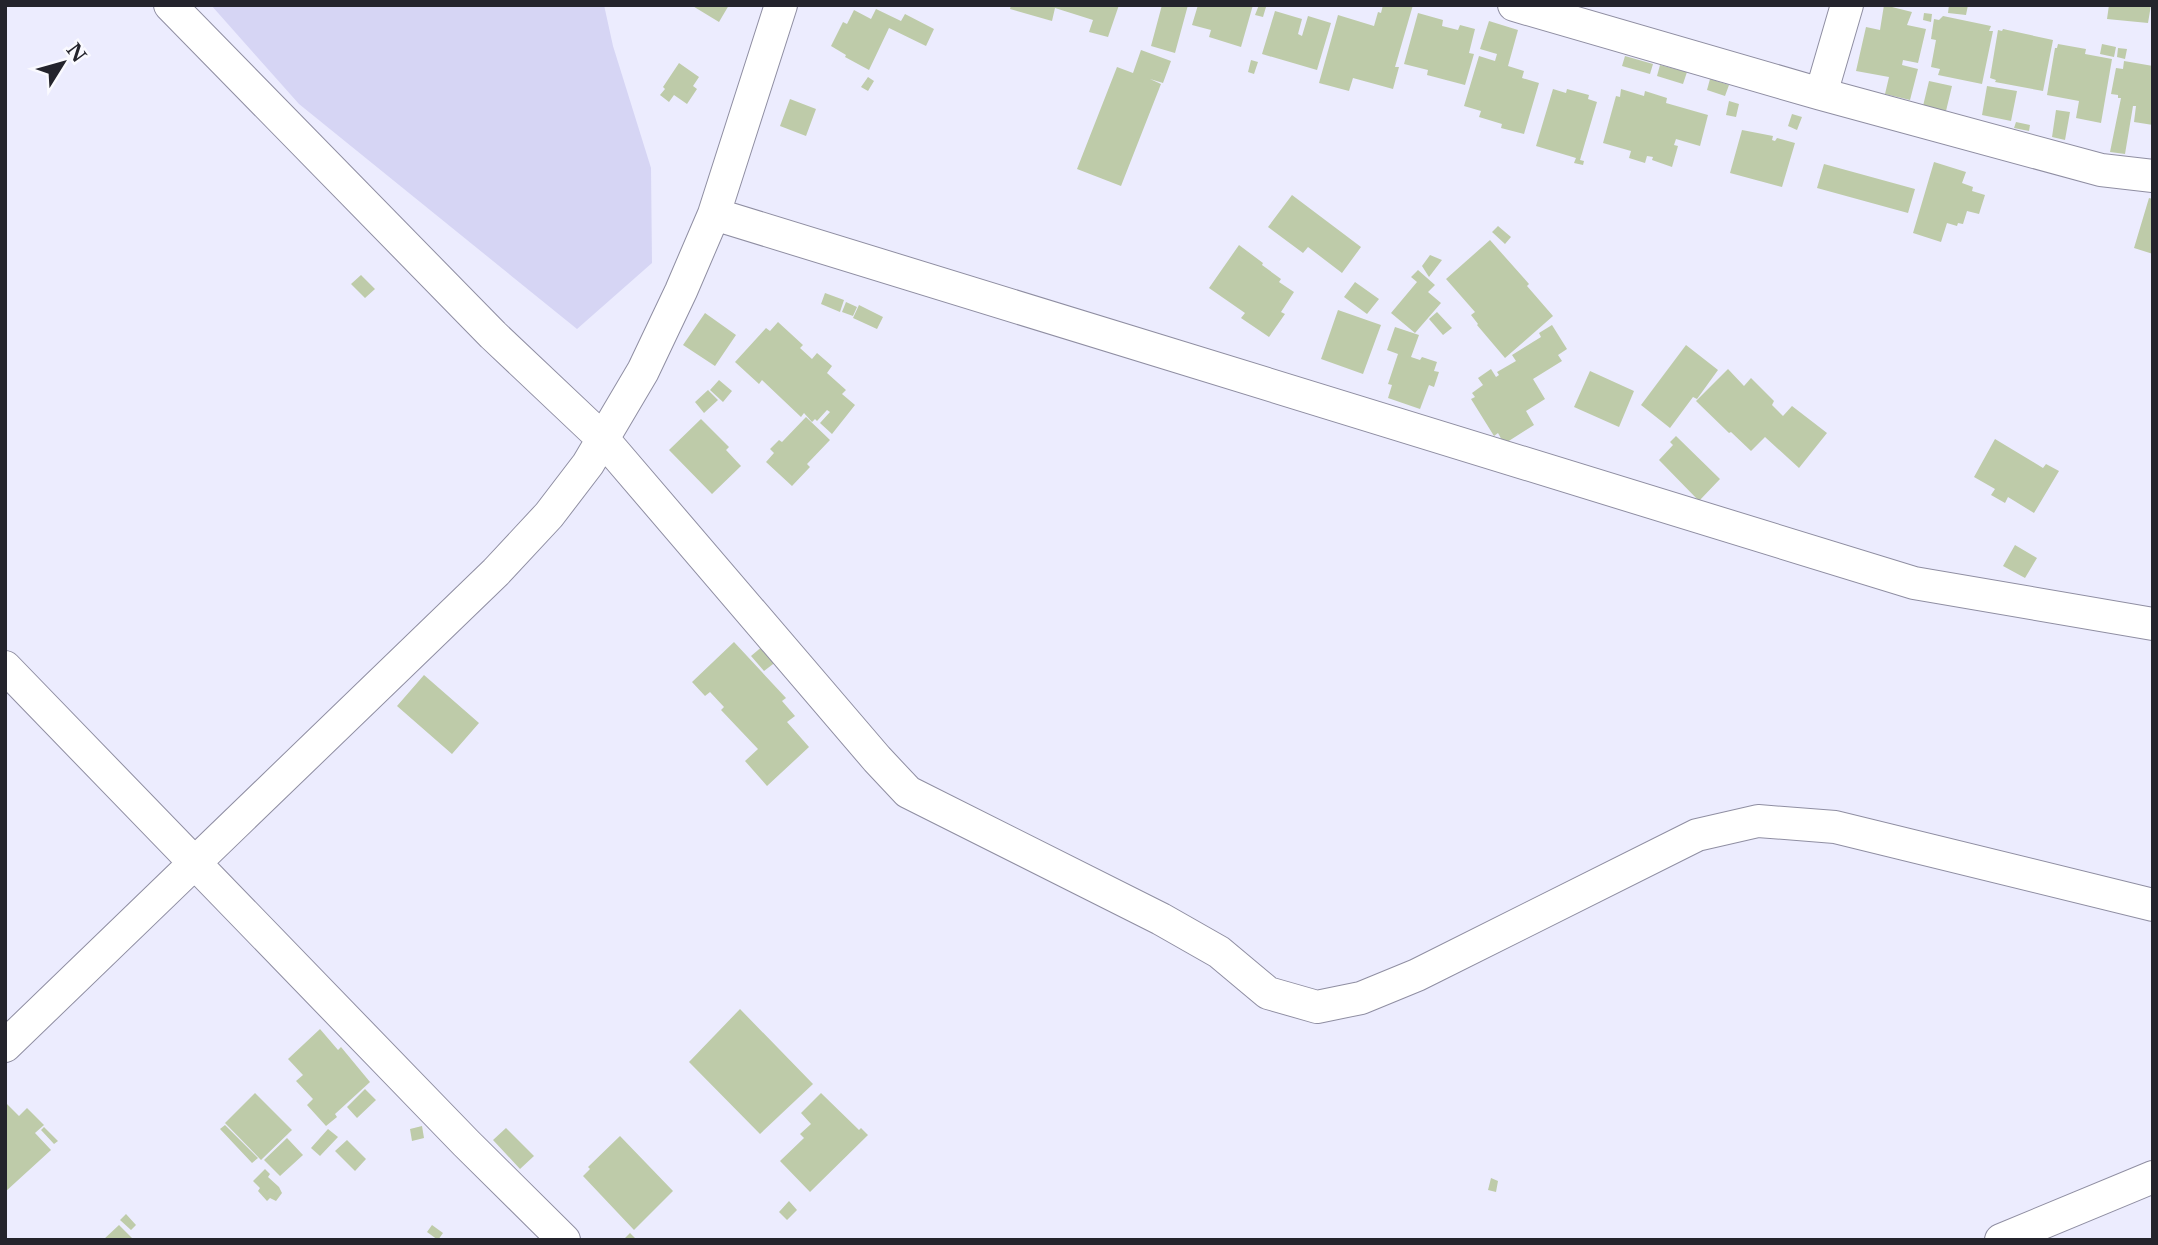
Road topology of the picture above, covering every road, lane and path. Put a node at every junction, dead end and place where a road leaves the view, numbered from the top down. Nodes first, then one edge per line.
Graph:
1 (170, 5) edge
2 (781, 5) edge
3 (1514, 5) edge
4 (1847, 5) edge
5 (1821, 94) junction
6 (2153, 176) edge
7 (713, 214) junction
8 (603, 439) junction
9 (2153, 624) edge
10 (5, 667) edge
11 (196, 863) junction
12 (2153, 905) edge
13 (5, 1046) edge
14 (2153, 1177) edge
15 (564, 1240) edge
16 (2001, 1240) edge

1 - 8 street
2 - 7 street
3 - 5 street
4 - 5 street
5 - 6 street
7 - 8 street
7 - 9 street
8 - 11 street
8 - 12 street
10 - 11 street
11 - 13 street
11 - 15 street
14 - 16 street

